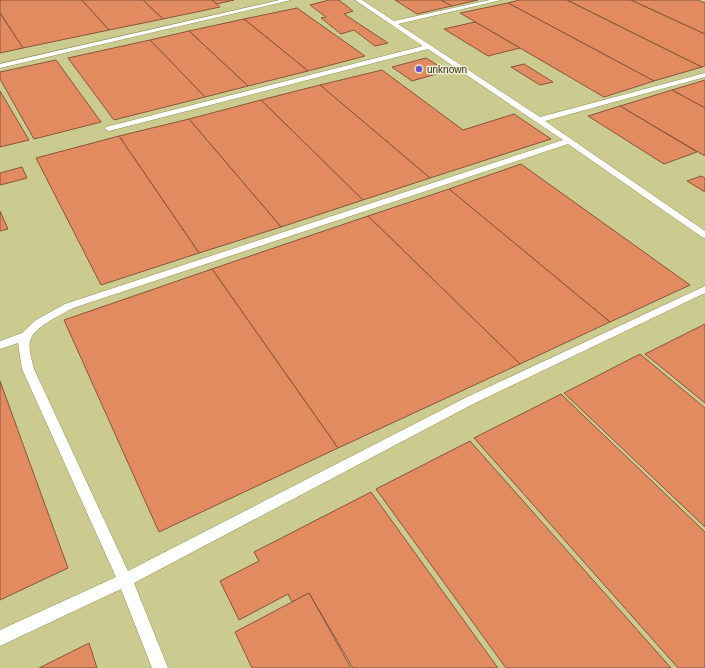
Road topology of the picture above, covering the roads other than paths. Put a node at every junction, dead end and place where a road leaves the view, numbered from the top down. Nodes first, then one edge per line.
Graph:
1 (288, 0) edge
2 (358, 0) edge
3 (498, 0) edge
4 (393, 24) junction
5 (428, 47) junction
6 (0, 66) edge
7 (705, 75) edge
8 (538, 120) junction
9 (109, 129) dead end
10 (568, 141) junction
11 (705, 235) edge
12 (705, 289) edge
13 (26, 336) junction
14 (0, 345) edge
15 (125, 580) junction
16 (0, 638) edge
17 (160, 668) edge

1 - 6 lane
2 - 4 lane
3 - 4 lane
4 - 5 lane
5 - 8 lane
5 - 9 lane
7 - 8 lane
8 - 10 lane
10 - 11 lane
10 - 13 lane
12 - 15 lane
13 - 14 lane
13 - 15 lane
15 - 16 lane
15 - 17 lane

